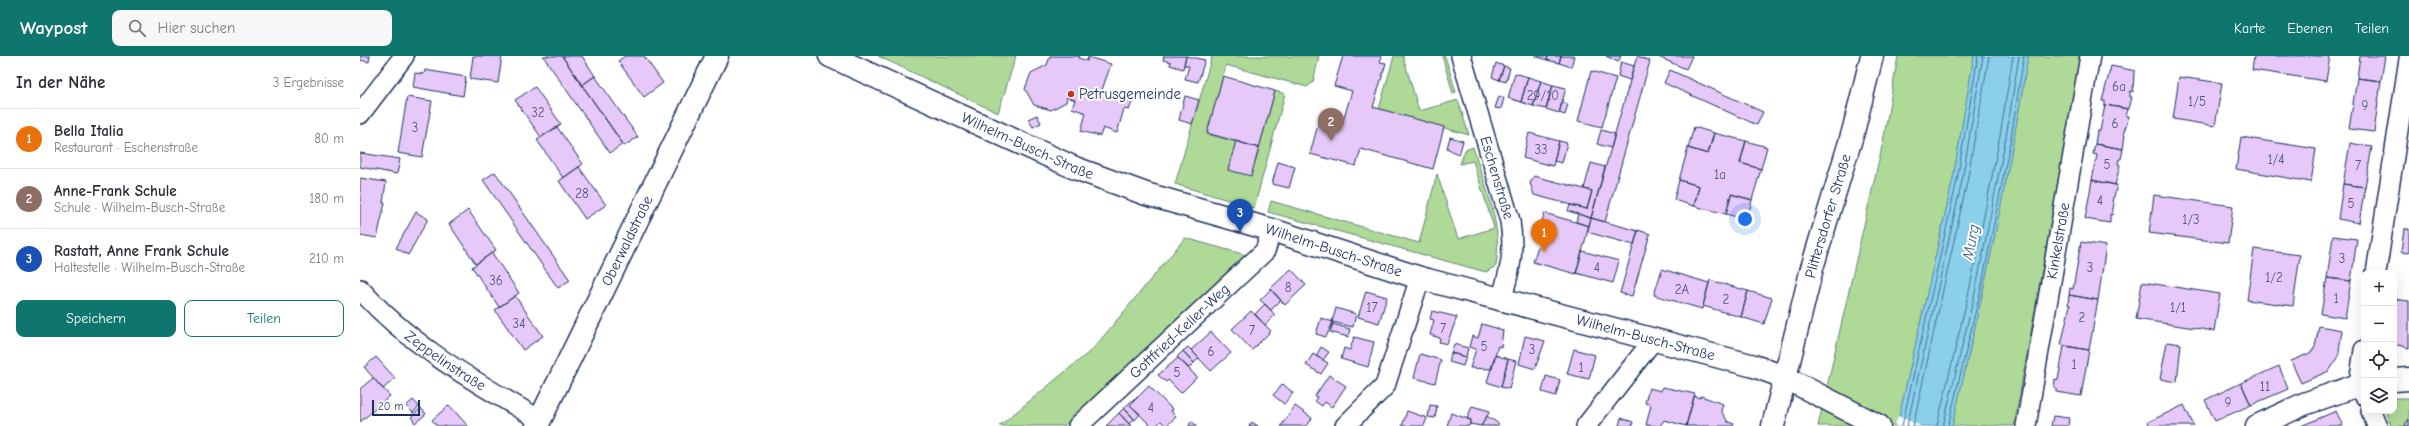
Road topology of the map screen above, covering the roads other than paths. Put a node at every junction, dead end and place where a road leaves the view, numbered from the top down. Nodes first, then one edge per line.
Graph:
1 (404, 56) edge
2 (717, 56) edge
3 (830, 56) edge
4 (1461, 56) edge
5 (1872, 56) edge
6 (2090, 56) edge
7 (2409, 59) edge
8 (360, 114) edge
9 (1272, 230) junction
10 (2376, 270) edge
11 (1420, 278) junction
12 (360, 290) edge
13 (1501, 301) junction
14 (1654, 339) junction
15 (1784, 377) junction
16 (2409, 379) edge
17 (2397, 380) edge
18 (2361, 387) edge
19 (2372, 414) edge
20 (539, 423) edge
21 (1078, 426) edge
22 (1345, 426) edge
23 (1586, 426) edge
24 (1773, 426) edge
25 (1879, 426) edge
26 (2026, 426) edge
27 (2257, 426) edge
28 (2377, 426) edge

1 - 8 street
2 - 20 main road, Oberwaldstraße
3 - 9 main road, Wilhelm-Busch-Straße
4 - 13 street, Eschenstraße
5 - 15 main road, Plittersdorfer Straße
6 - 26 street, Kinkelstraße
7 - 10 street
9 - 11 main road, Wilhelm-Busch-Straße
9 - 21 street, Gottfried-Keller-Weg
11 - 13 main road, Wilhelm-Busch-Straße
11 - 22 street
12 - 20 street, Zeppelinstraße
13 - 14 main road, Wilhelm-Busch-Straße
14 - 15 main road, Wilhelm-Busch-Straße
14 - 23 street
15 - 24 main road, Plittersdorfer Straße
15 - 25 main road, Wilhelm-Busch-Straße
16 - 17 main road
18 - 27 main road
19 - 28 street

